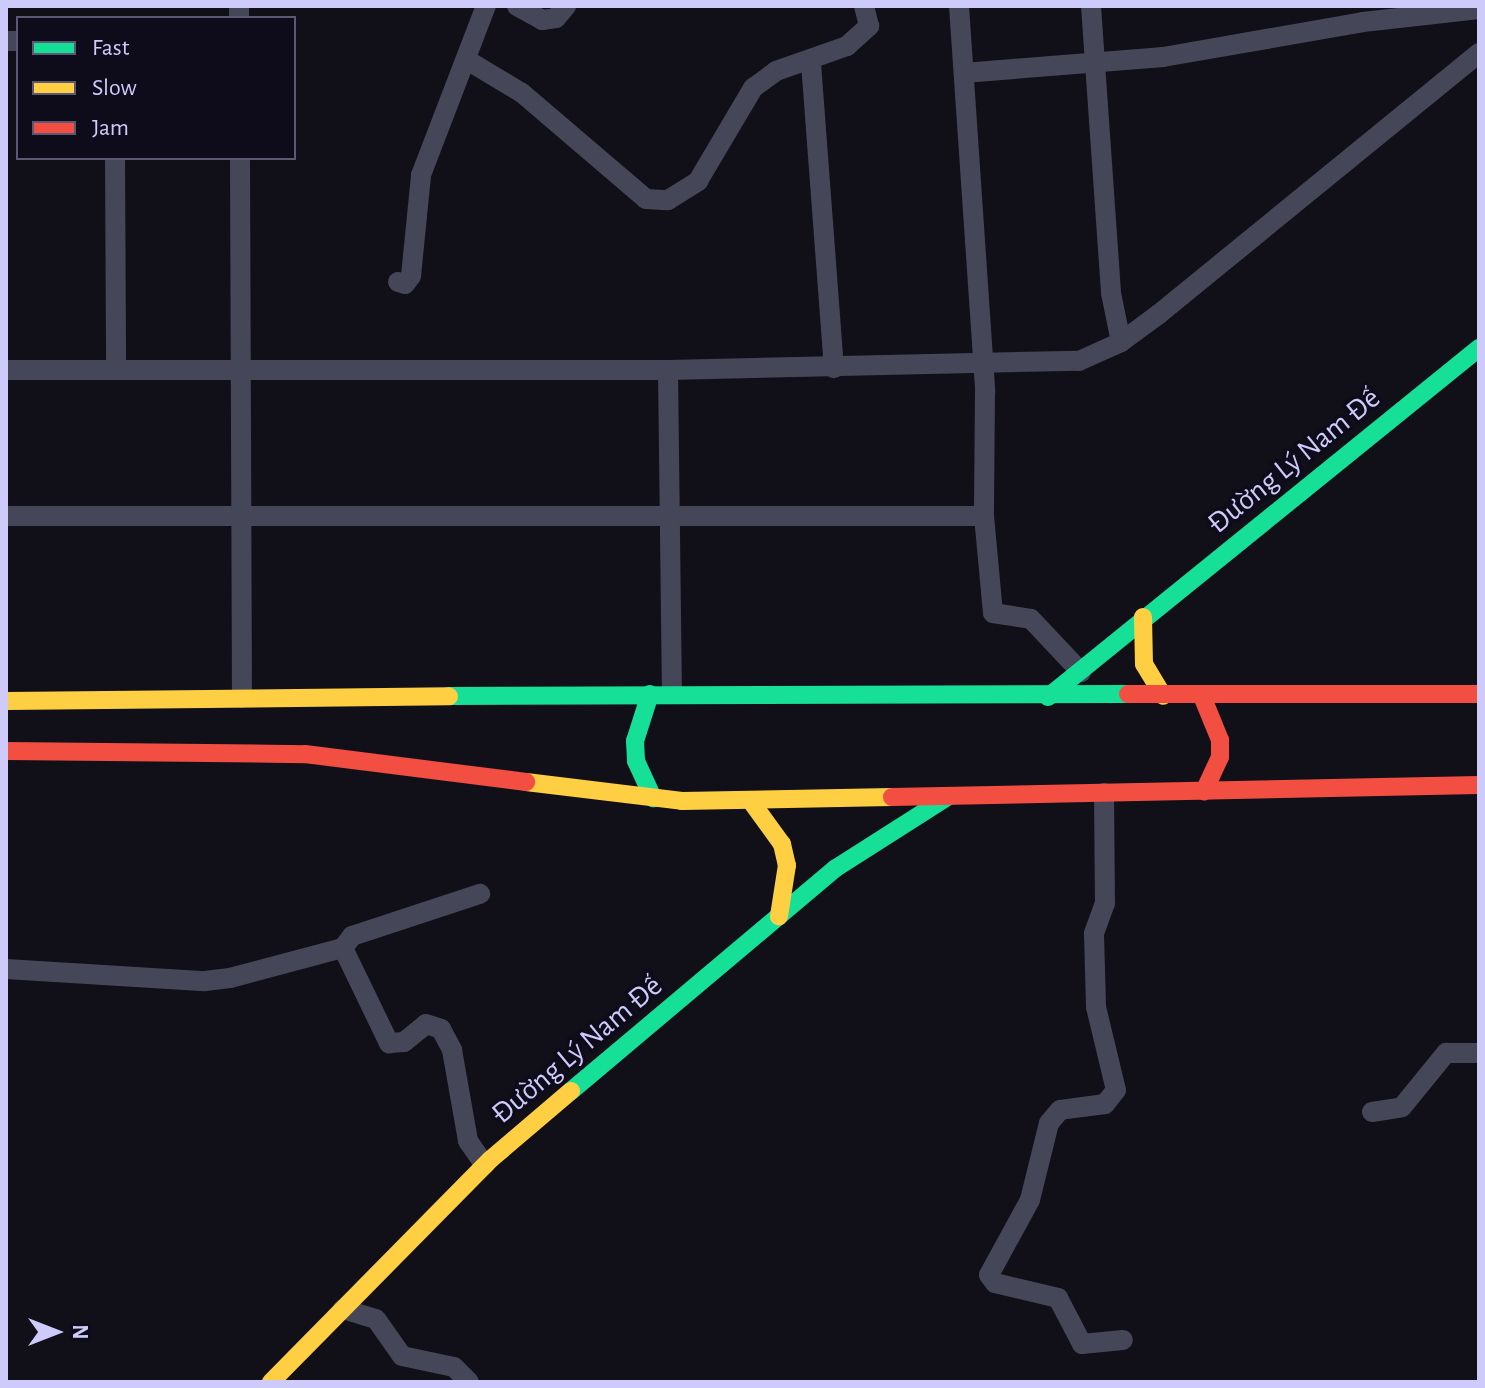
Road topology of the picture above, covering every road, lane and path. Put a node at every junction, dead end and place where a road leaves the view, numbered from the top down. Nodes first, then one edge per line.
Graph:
1 (486, 6) edge
2 (517, 6) edge
3 (566, 6) edge
4 (864, 6) edge
5 (959, 6) edge
6 (1091, 6) edge
7 (1479, 9) edge
8 (1362, 14) edge
9 (1479, 53) edge
10 (467, 60) junction
11 (811, 63) junction
12 (1091, 65) junction
13 (964, 73) junction
14 (115, 160) edge
15 (240, 160) edge
16 (398, 282) dead end
17 (1121, 342) junction
18 (1479, 348) edge
19 (984, 366) junction
20 (240, 368) junction
21 (834, 368) junction
22 (6, 370) edge
23 (116, 370) junction
24 (668, 370) junction
25 (669, 515) junction
26 (6, 516) edge
27 (984, 516) junction
28 (240, 517) junction
29 (1143, 617) junction
30 (1081, 672) junction
31 (672, 693) junction
32 (650, 694) junction
33 (1479, 694) edge
34 (1163, 696) junction
35 (1202, 696) junction
36 (1048, 697) junction
37 (242, 698) junction
38 (6, 701) edge
39 (6, 751) edge
40 (1479, 785) edge
41 (1204, 791) junction
42 (1104, 793) junction
43 (950, 796) junction
44 (653, 798) junction
45 (750, 800) junction
46 (480, 894) dead end
47 (779, 916) junction
48 (343, 948) junction
49 (6, 969) edge
50 (1479, 1053) edge
51 (1372, 1112) dead end
52 (485, 1165) junction
53 (343, 1309) junction
54 (1123, 1340) dead end
55 (271, 1382) edge
56 (469, 1382) edge

1 - 10 street
2 - 3 street
4 - 11 street
5 - 13 street
6 - 12 street
7 - 8 street
8 - 12 street
9 - 17 street
10 - 11 street
10 - 16 street
11 - 21 street
12 - 13 street
12 - 17 street
13 - 19 street
14 - 23 street
15 - 20 street
17 - 19 street
18 - 29 street, Đường Lý Nam Đế
19 - 21 street
19 - 27 street
20 - 23 street
20 - 24 street
20 - 28 street
21 - 24 street
22 - 23 street
24 - 25 street
25 - 27 street
25 - 28 street
25 - 31 street
26 - 28 street
27 - 30 street
28 - 37 street
29 - 30 street, Đường Lý Nam Đế
29 - 34 street
30 - 36 street, Đường Lý Nam Đế
31 - 32 street
31 - 36 street
32 - 37 street
32 - 44 street
33 - 35 street
34 - 35 street
34 - 36 street
35 - 41 street
37 - 38 street
39 - 44 street
40 - 41 street
41 - 42 street
42 - 43 street
42 - 54 street
43 - 45 street
43 - 47 street, Đường Lý Nam Đế
44 - 45 street
45 - 47 street
46 - 48 street
47 - 52 street, Đường Lý Nam Đế
48 - 49 street
48 - 52 street
50 - 51 street
52 - 53 street, Đường Lý Nam Đế
53 - 55 street, Đường Lý Nam Đế
53 - 56 street

